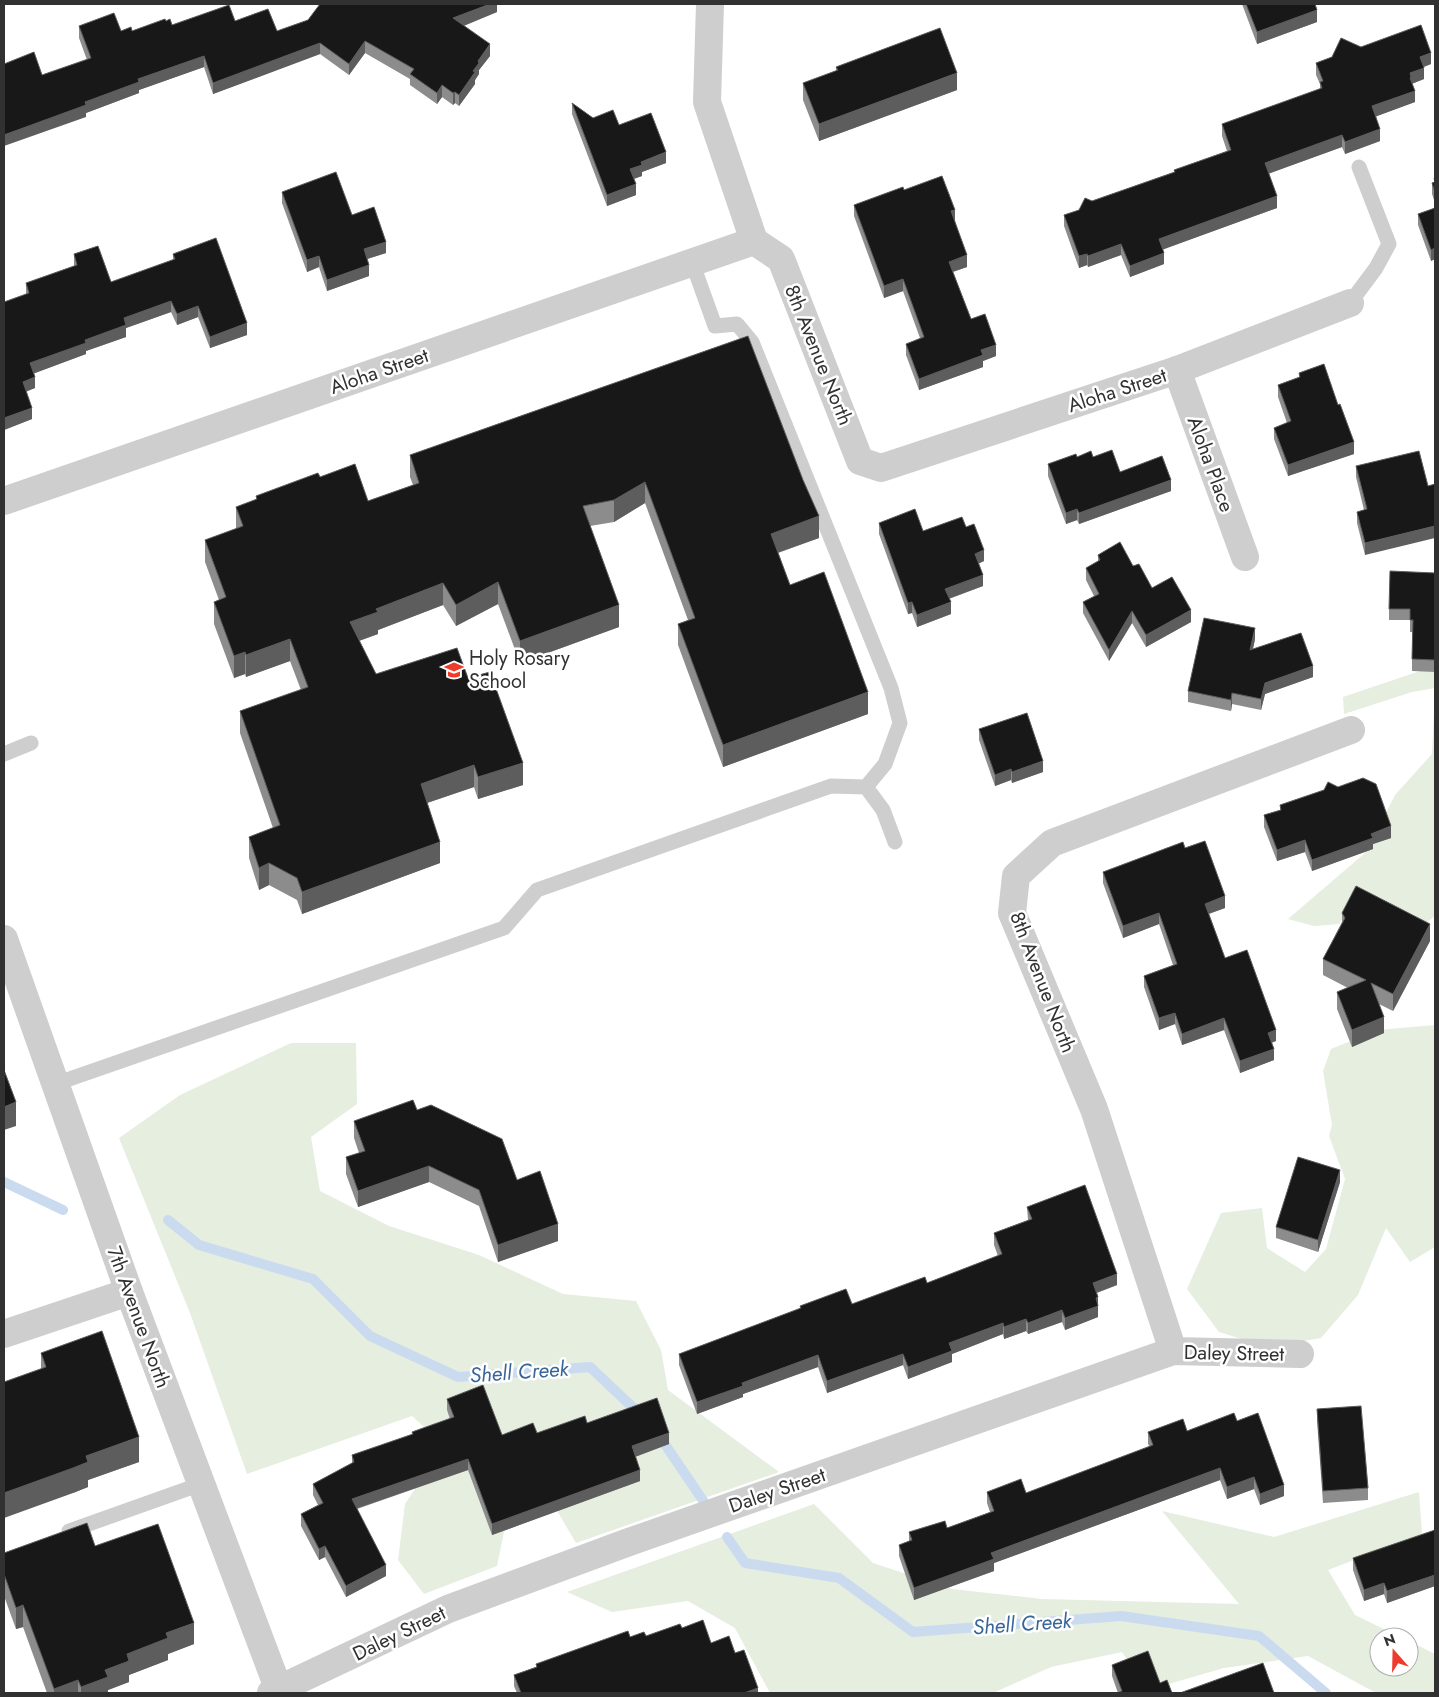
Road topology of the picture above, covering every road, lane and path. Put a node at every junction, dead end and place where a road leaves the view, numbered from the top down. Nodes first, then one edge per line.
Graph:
1 (710, 4) edge
2 (1359, 167) dead end
3 (754, 241) junction
4 (692, 262) junction
5 (1350, 303) joint
6 (1177, 370) junction
7 (881, 468) joint
8 (4, 502) edge
9 (1245, 558) dead end
10 (1351, 730) dead end
11 (31, 743) dead end
12 (4, 754) edge
13 (866, 788) junction
14 (895, 842) dead end
15 (4, 939) edge
16 (55, 1084) junction
17 (128, 1292) junction
18 (4, 1334) edge
19 (1173, 1351) junction
20 (1300, 1354) dead end
21 (201, 1484) junction
22 (59, 1535) edge
23 (277, 1692) edge

1 - 3 street
2 - 5 lane
3 - 4 street, Aloha Street
3 - 7 street, 8th Avenue North
4 - 8 street, Aloha Street
4 - 13 lane
5 - 6 street, Aloha Street
6 - 7 street, Aloha Street
6 - 9 street, Aloha Place
10 - 19 street, 8th Avenue North
11 - 12 lane
13 - 14 lane
13 - 16 lane
15 - 16 street, 7th Avenue North
16 - 17 street, 7th Avenue North
17 - 18 street
17 - 21 street, 7th Avenue North
19 - 20 street, Daley Street
19 - 23 street, Daley Street
21 - 22 lane
21 - 23 street, 7th Avenue North

